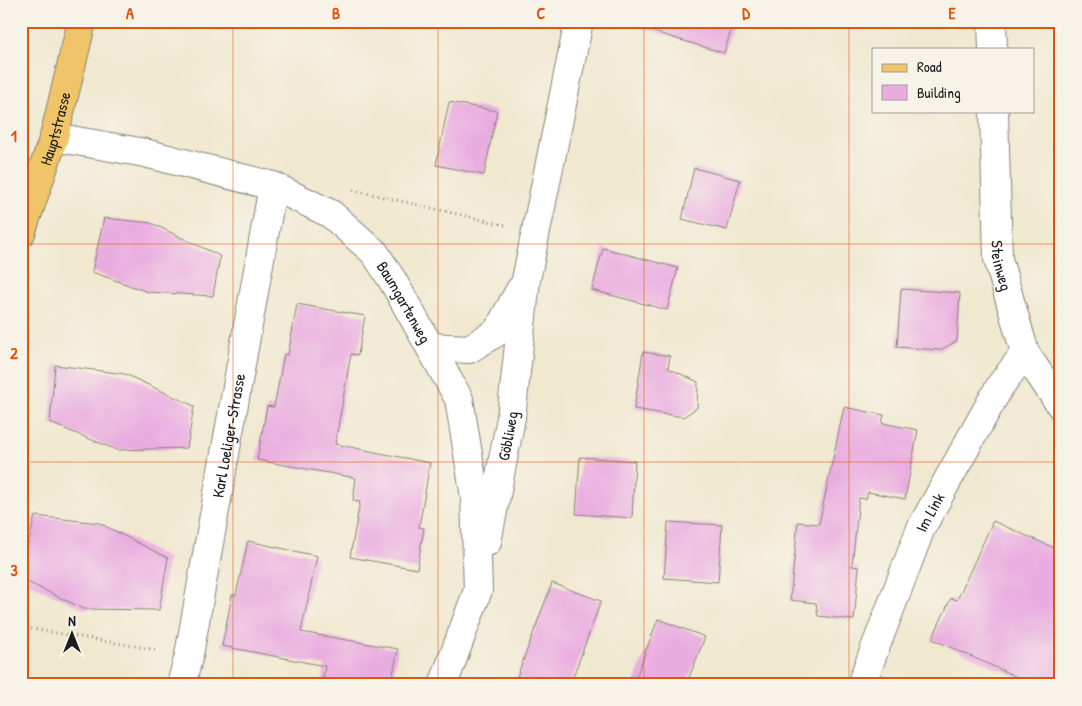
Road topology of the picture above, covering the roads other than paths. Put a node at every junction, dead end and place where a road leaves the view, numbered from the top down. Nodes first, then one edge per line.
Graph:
1 (82, 21) edge
2 (579, 21) edge
3 (992, 21) edge
4 (993, 48) edge
5 (994, 112) edge
6 (54, 137) junction
7 (273, 186) junction
8 (21, 233) edge
9 (526, 280) junction
10 (430, 347) junction
11 (1025, 353) junction
12 (1061, 406) edge
13 (478, 590) junction
14 (181, 685) edge
15 (443, 685) edge
16 (861, 685) edge

1 - 6 main road, Hauptstrasse
2 - 9 street, Göbliweg
3 - 4 street
5 - 11 street, Steinweg
6 - 7 street, Baumgartenweg
6 - 8 main road, Hauptstrasse
7 - 10 street, Baumgartenweg
7 - 14 street, Karl Loeliger-Strasse
9 - 10 street, Göbliweg
9 - 13 street, Göbliweg
10 - 13 street, Baumgartenweg
11 - 12 street, Steinweg
11 - 16 street, Im Link
13 - 15 street, Baumgartenweg

